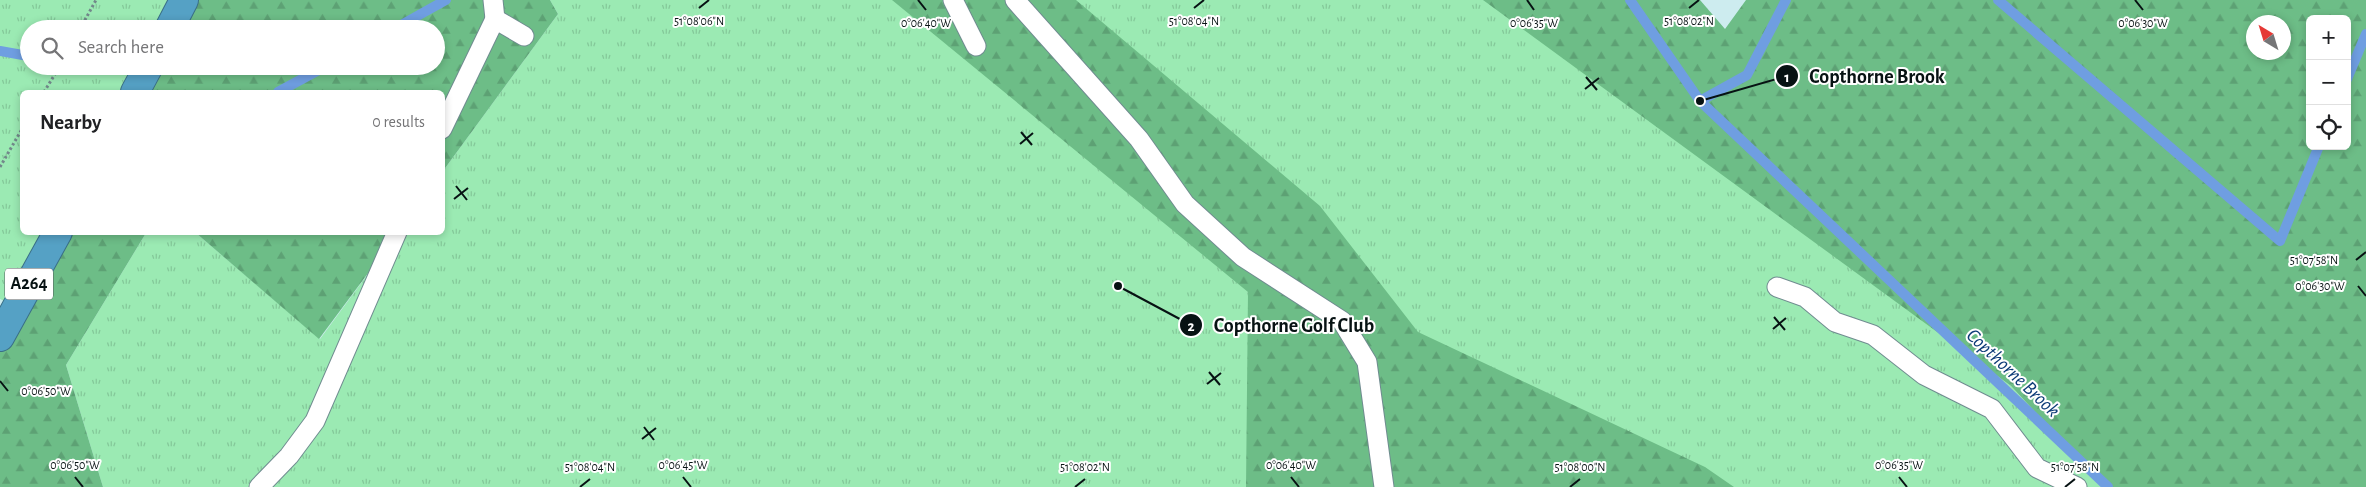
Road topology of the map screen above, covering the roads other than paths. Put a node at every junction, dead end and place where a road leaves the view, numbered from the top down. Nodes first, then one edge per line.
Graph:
1 (184, 0) edge
2 (493, 0) edge
3 (953, 0) edge
4 (1015, 0) edge
5 (495, 19) junction
6 (174, 20) edge
7 (524, 36) dead end
8 (976, 46) dead end
9 (144, 75) edge
10 (136, 90) edge
11 (445, 123) edge
12 (56, 235) edge
13 (396, 235) edge
14 (1777, 287) dead end
15 (0, 337) edge
16 (259, 487) edge
17 (1384, 487) edge
18 (2077, 487) edge

1 - 6 highway
2 - 5 lane
3 - 8 lane
4 - 17 lane
5 - 7 lane
5 - 11 lane
9 - 10 highway
12 - 15 highway, A264
13 - 16 lane
14 - 18 lane

